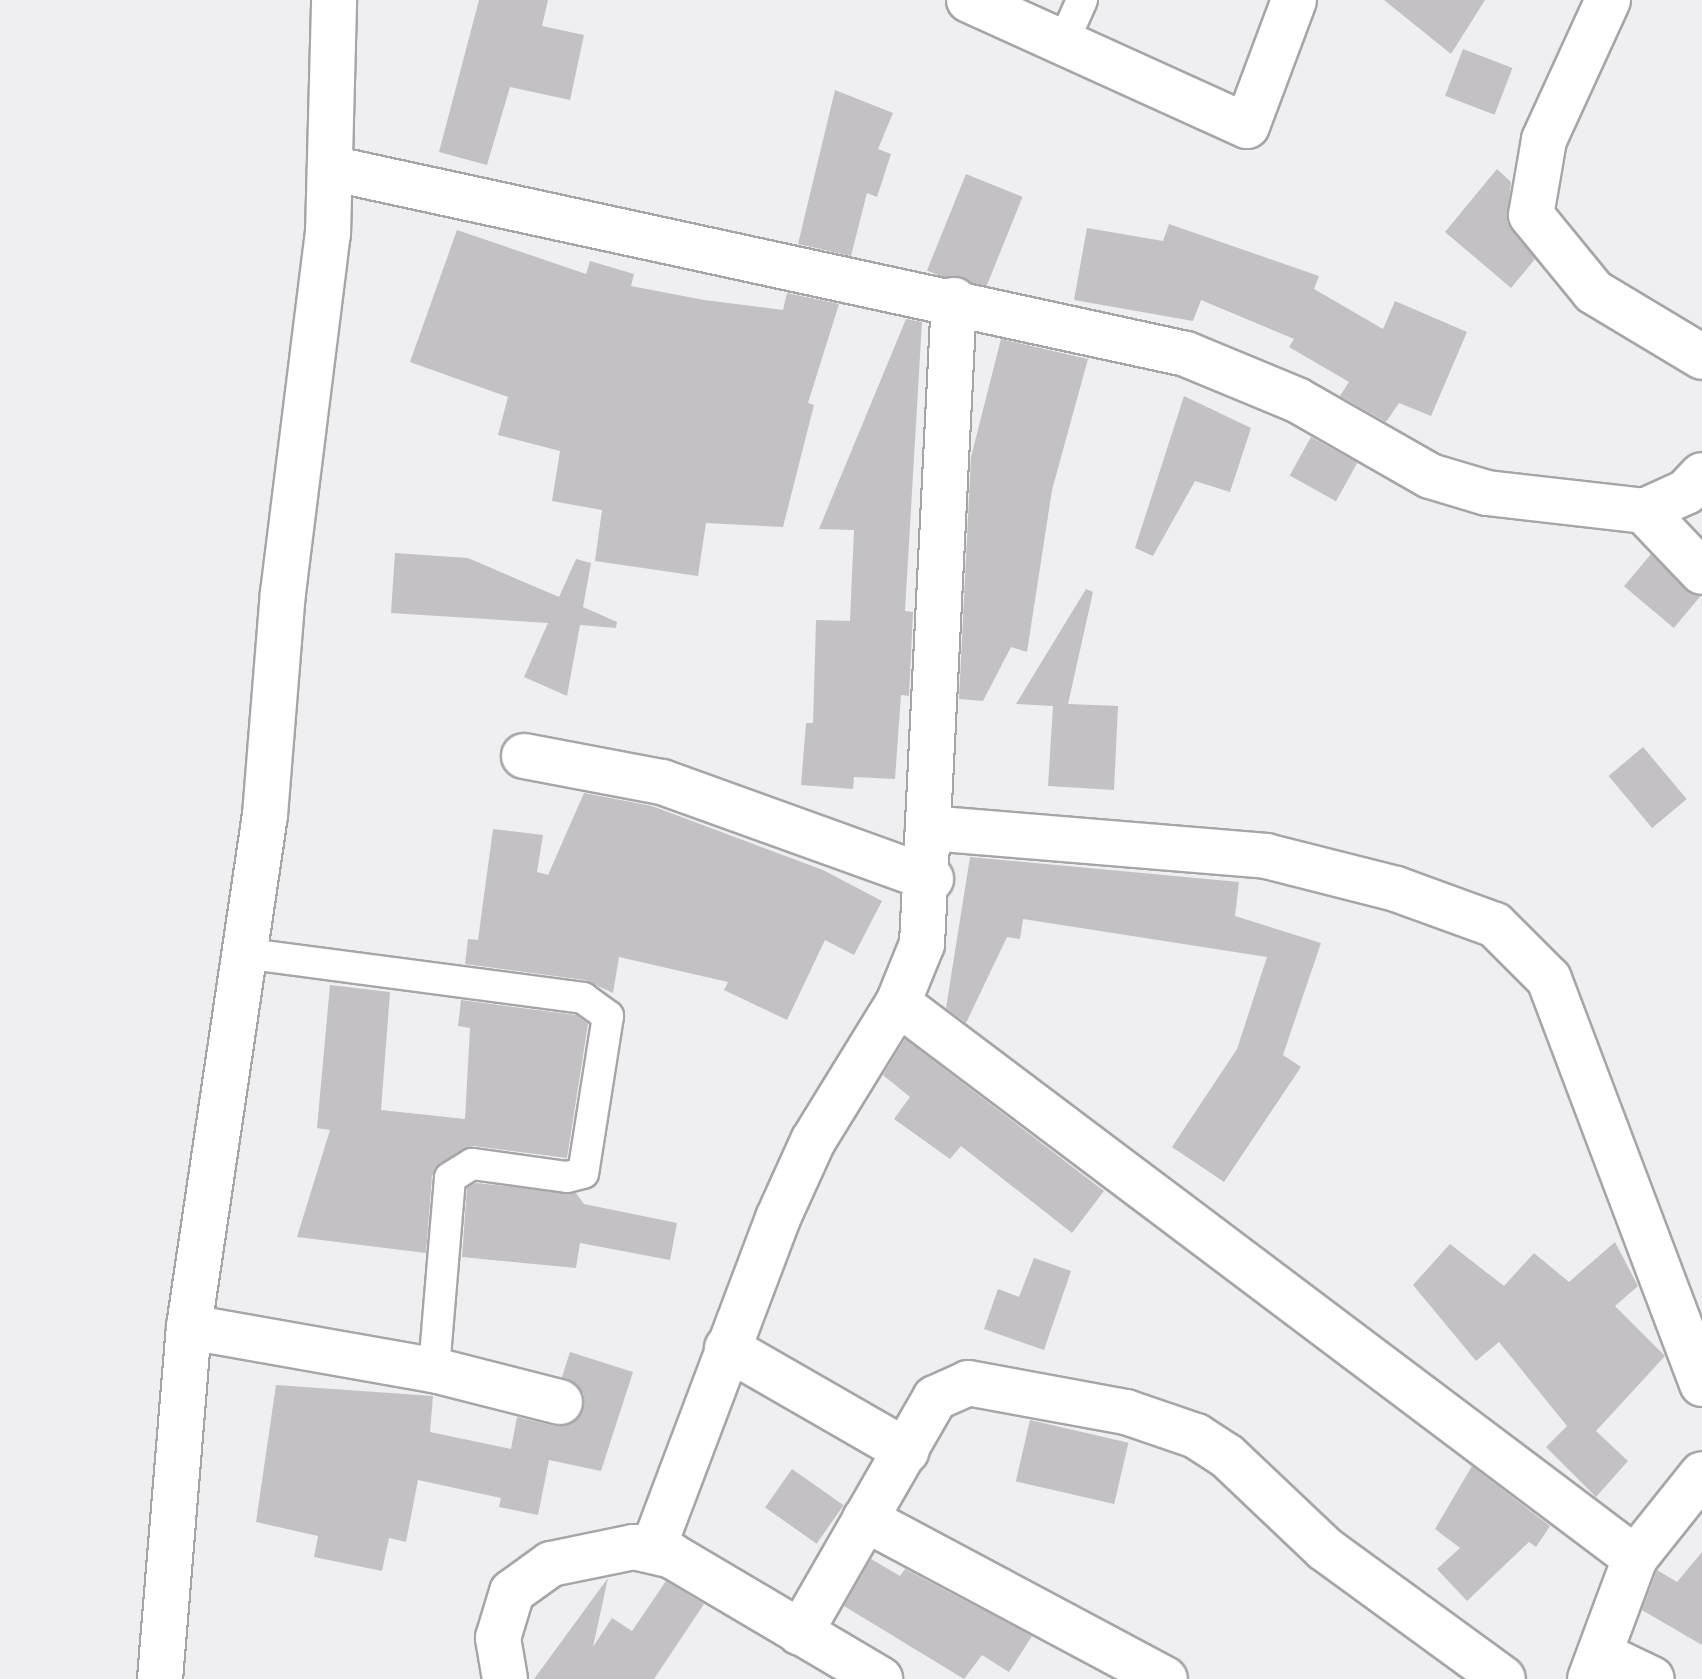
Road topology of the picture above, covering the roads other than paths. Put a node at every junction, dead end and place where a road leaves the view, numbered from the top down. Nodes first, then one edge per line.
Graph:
1 (334, 0) edge
2 (969, 0) edge
3 (1082, 0) edge
4 (1294, 0) edge
5 (1608, 0) edge
6 (1062, 45) junction
7 (330, 168) junction
8 (954, 300) junction
9 (1702, 357) edge
10 (1702, 475) edge
11 (1644, 511) junction
12 (1702, 572) edge
13 (524, 756) dead end
14 (928, 828) junction
15 (931, 879) junction
16 (242, 953) junction
17 (898, 1003) junction
18 (189, 1327) junction
19 (727, 1348) junction
20 (434, 1370) junction
21 (1702, 1384) edge
22 (560, 1402) dead end
23 (906, 1451) junction
24 (1702, 1474) edge
25 (865, 1519) junction
26 (653, 1549) junction
27 (1635, 1558) junction
28 (800, 1633) junction
29 (1596, 1667) edge
30 (160, 1679) edge
31 (505, 1679) edge
32 (880, 1679) edge
33 (1165, 1679) edge
34 (1503, 1679) edge
35 (1652, 1679) edge

1 - 7 street
2 - 6 street
3 - 6 lane
4 - 6 street
5 - 9 street
7 - 8 street
7 - 16 street
8 - 11 street
8 - 14 street
10 - 11 street
11 - 12 street
13 - 15 street
14 - 15 street
14 - 21 street
15 - 17 street
16 - 18 street
16 - 20 lane
17 - 19 street
17 - 27 street
18 - 20 street
18 - 30 street
19 - 23 street
19 - 26 street
20 - 22 street
23 - 25 street
23 - 34 street
24 - 27 street
25 - 28 street
25 - 33 street
26 - 28 street
26 - 31 street
27 - 29 street
28 - 32 street
29 - 35 street

